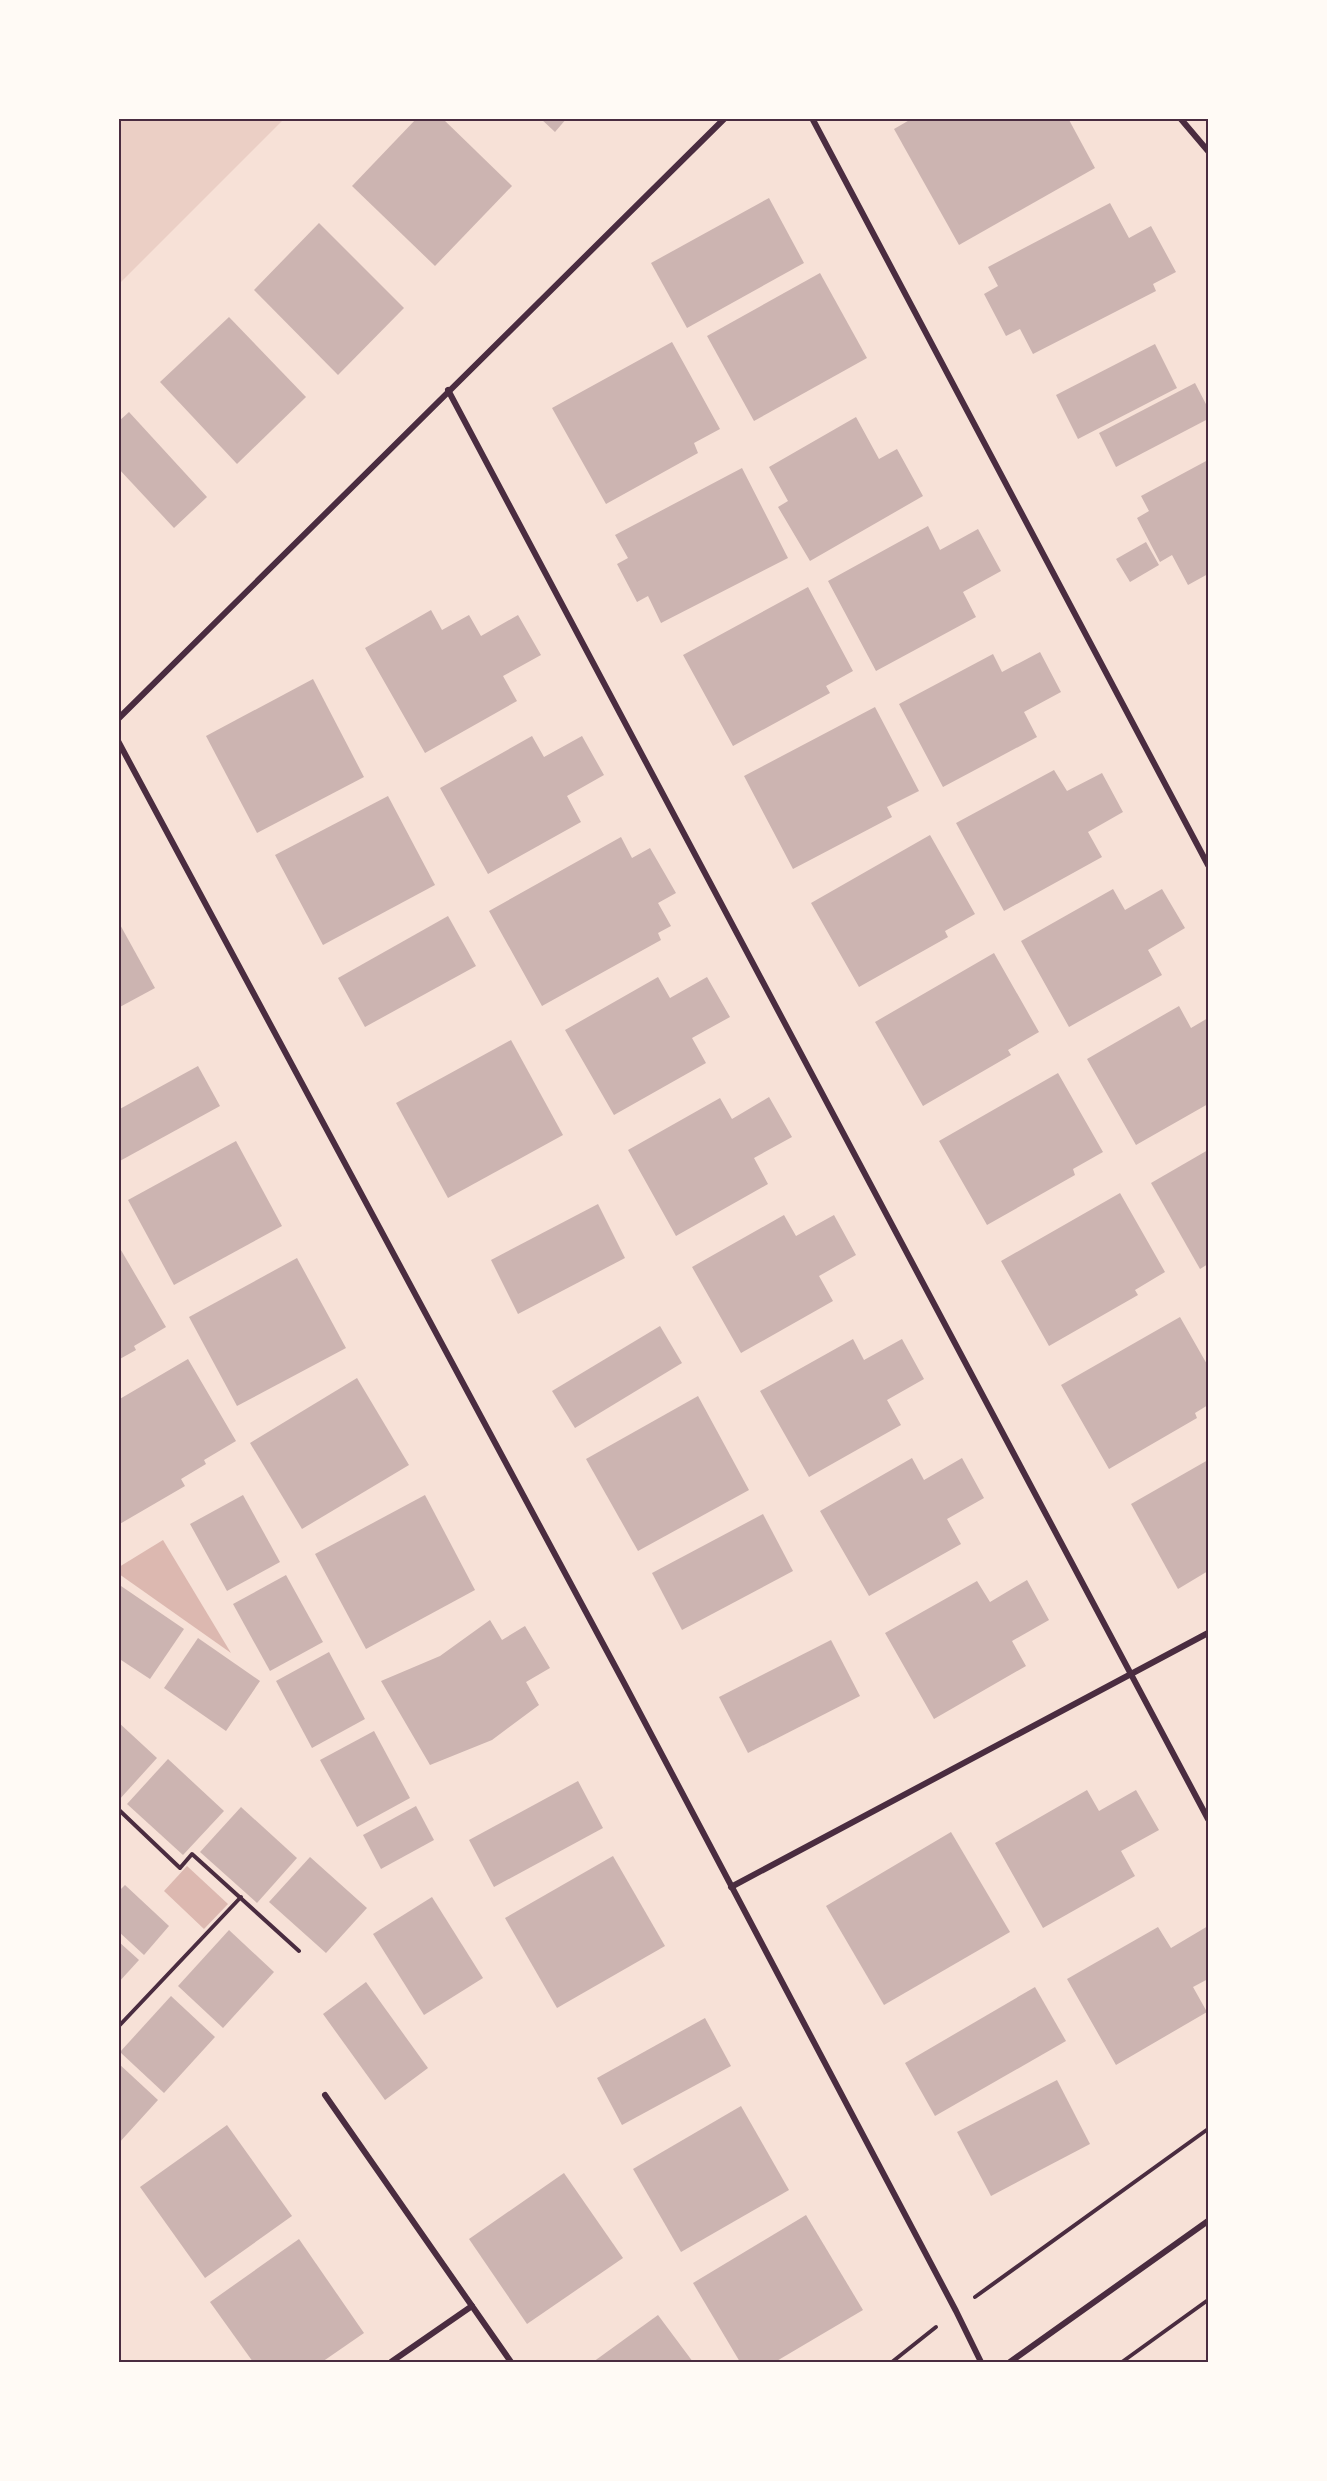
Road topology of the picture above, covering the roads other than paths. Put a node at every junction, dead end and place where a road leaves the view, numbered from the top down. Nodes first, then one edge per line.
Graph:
1 (725, 118) edge
2 (812, 118) edge
3 (1180, 118) edge
4 (1209, 151) edge
5 (448, 390) junction
6 (118, 718) edge
7 (118, 741) edge
8 (1209, 865) edge
9 (1209, 1633) edge
10 (1131, 1675) junction
11 (1209, 1819) edge
12 (731, 1887) junction
13 (325, 2095) dead end
14 (1209, 2221) edge
15 (472, 2306) junction
16 (390, 2362) edge
17 (511, 2362) edge
18 (981, 2362) edge
19 (1010, 2362) edge

1 - 5 street
2 - 8 street
3 - 4 street
5 - 6 street
5 - 10 street
7 - 12 street
9 - 10 street
10 - 11 street
10 - 12 street
12 - 18 street
13 - 15 street
14 - 19 street
15 - 16 street
15 - 17 street

